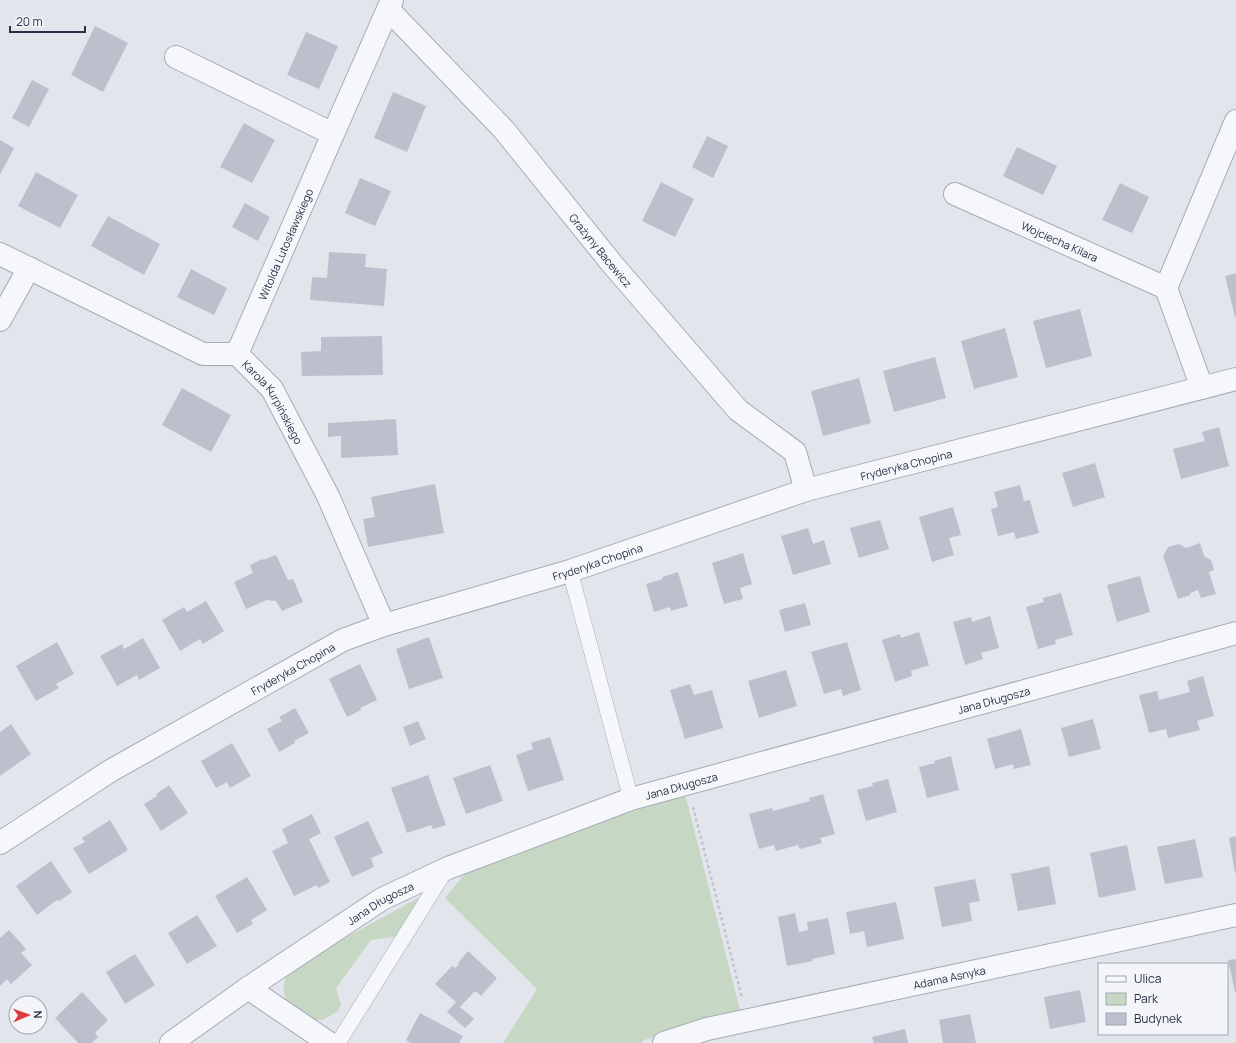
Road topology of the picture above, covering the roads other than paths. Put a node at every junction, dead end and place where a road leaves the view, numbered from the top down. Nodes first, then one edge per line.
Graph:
1 (390, 5) edge
2 (176, 57) dead end
3 (1236, 122) edge
4 (332, 134) junction
5 (955, 194) dead end
6 (0, 254) edge
7 (28, 268) junction
8 (1166, 288) junction
9 (0, 320) edge
10 (238, 354) junction
11 (1236, 379) edge
12 (1202, 388) junction
13 (806, 490) junction
14 (570, 571) junction
15 (384, 625) junction
16 (1236, 633) edge
17 (630, 799) junction
18 (0, 843) edge
19 (448, 868) junction
20 (1236, 915) edge
21 (248, 988) junction
22 (171, 1043) edge
23 (329, 1043) edge
24 (338, 1043) edge
25 (664, 1043) edge

1 - 4 street, Witolda Lutosławskiego
1 - 13 street, Grażyny Bacewicz
2 - 4 street
3 - 8 street
4 - 10 street, Witolda Lutosławskiego
5 - 8 street, Wojciecha Kilara
6 - 7 street, Karola Kurpińskiego
7 - 9 street
7 - 10 street, Karola Kurpińskiego
8 - 12 street
10 - 15 street, Karola Kurpińskiego
11 - 12 street, Fryderyka Chopina
12 - 13 street, Fryderyka Chopina
13 - 14 street, Fryderyka Chopina
14 - 15 street, Fryderyka Chopina
14 - 17 lane
15 - 18 street, Fryderyka Chopina
16 - 17 street, Jana Długosza
17 - 19 street, Jana Długosza
19 - 21 street, Jana Długosza
19 - 24 lane
20 - 25 street, Adama Asnyka
21 - 22 street, Jana Długosza
21 - 23 street

